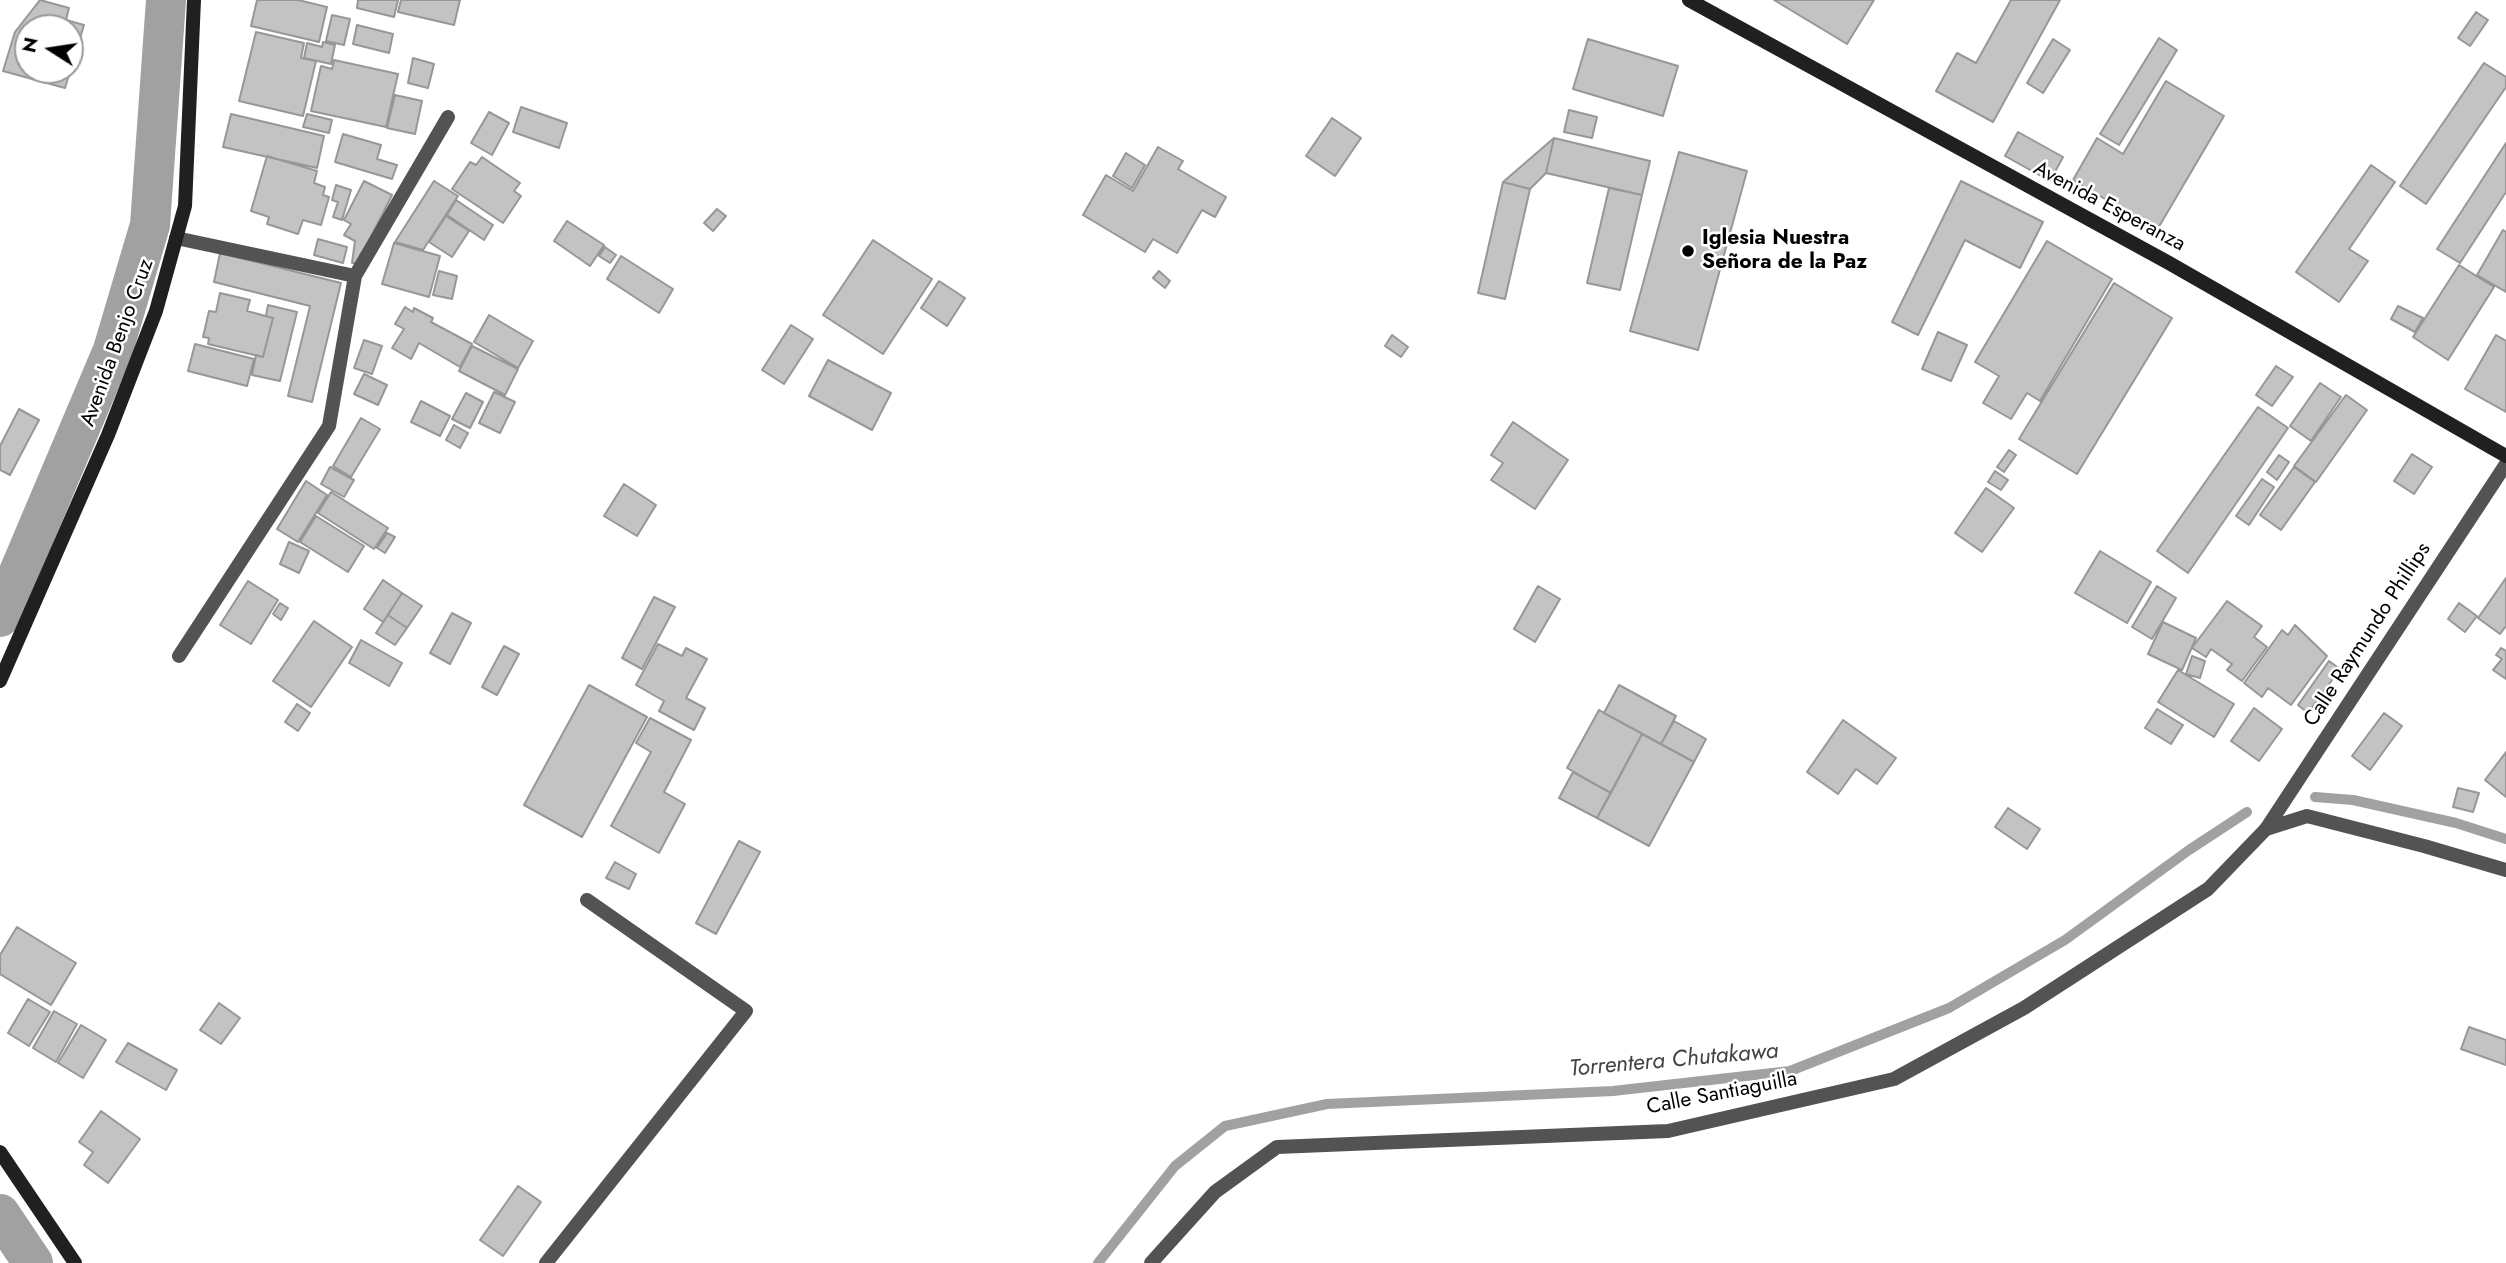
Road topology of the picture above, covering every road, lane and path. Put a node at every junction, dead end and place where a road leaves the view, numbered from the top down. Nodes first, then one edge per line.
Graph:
1 (194, 0) edge
2 (1689, 0) edge
3 (448, 117) dead end
4 (176, 238) junction
5 (355, 276) junction
6 (2506, 456) edge
7 (2506, 464) edge
8 (179, 656) dead end
9 (0, 681) edge
10 (2269, 824) junction
11 (2506, 870) edge
12 (587, 900) dead end
13 (0, 1153) edge
14 (75, 1263) edge
15 (546, 1263) edge
16 (1151, 1263) edge

1 - 4 main road, Avenida Benjo Cruz
2 - 6 main road, Avenida Esperanza
3 - 5 street
4 - 5 street
4 - 9 main road, Avenida Benjo Cruz
5 - 8 street
7 - 10 street, Calle Raymundo Phillips
10 - 11 street
10 - 16 street, Calle Santiaguilla
12 - 15 street
13 - 14 main road

